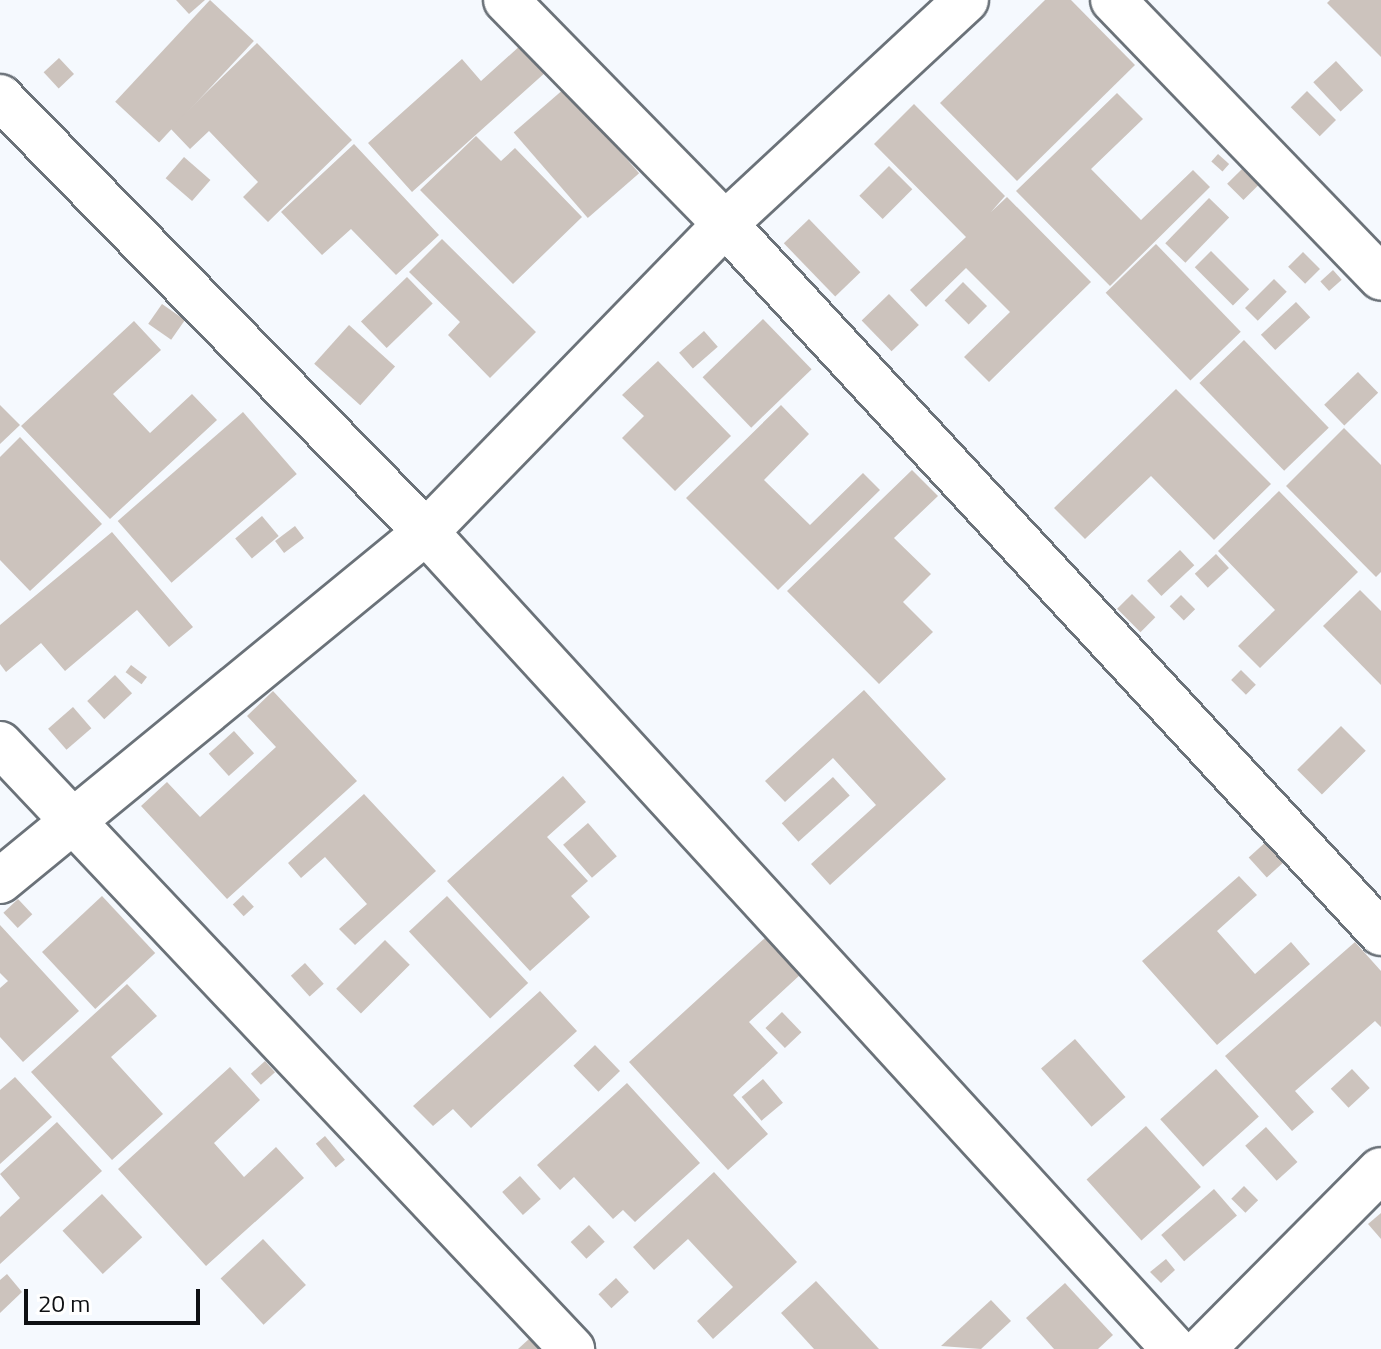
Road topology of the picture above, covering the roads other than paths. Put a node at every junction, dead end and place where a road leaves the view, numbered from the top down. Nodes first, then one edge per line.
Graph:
1 (506, 0) edge
2 (966, 0) edge
3 (1113, 0) edge
4 (0, 97) edge
5 (725, 224) junction
6 (1381, 278) edge
7 (426, 532) junction
8 (0, 744) edge
9 (74, 823) junction
10 (0, 881) edge
11 (1381, 933) edge
12 (1381, 1170) edge
13 (572, 1349) edge
14 (1174, 1349) edge
15 (1203, 1349) edge

1 - 5 street
2 - 5 street
3 - 6 street
4 - 7 street
5 - 7 street
5 - 11 street
7 - 9 street
7 - 14 street
8 - 9 street
9 - 10 street
9 - 13 street
12 - 15 street

